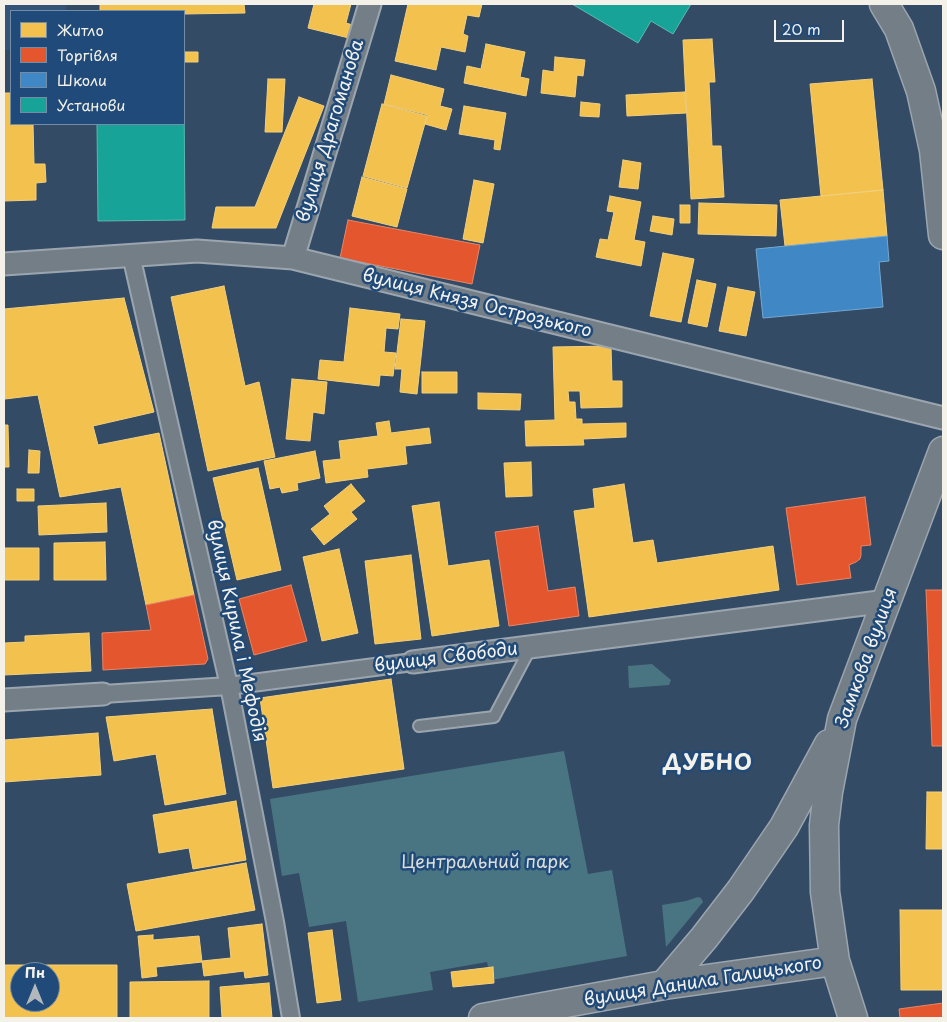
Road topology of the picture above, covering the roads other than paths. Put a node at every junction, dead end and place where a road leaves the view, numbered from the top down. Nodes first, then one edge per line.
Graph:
1 (370, 4) edge
2 (884, 4) edge
3 (943, 235) edge
4 (131, 255) junction
5 (293, 258) junction
6 (4, 264) edge
7 (943, 418) edge
8 (943, 451) edge
9 (887, 602) junction
10 (531, 647) junction
11 (413, 662) joint
12 (228, 686) junction
13 (103, 694) joint
14 (4, 700) edge
15 (842, 719) junction
16 (419, 726) dead end
17 (835, 961) junction
18 (664, 985) junction
19 (291, 1018) edge
20 (483, 1018) edge
21 (853, 1018) edge

1 - 5 street, вулиця Драгоманова
2 - 3 main road
4 - 5 street, вулиця Князя Острозького
4 - 6 street, вулиця Князя Острозького
4 - 12 street, вулиця Кирила і Мефодія
5 - 7 street, вулиця Князя Острозького
8 - 9 main road, Замкова вулиця
9 - 10 street, вулиця Свободи
9 - 15 main road, Замкова вулиця
10 - 11 street, вулиця Свободи
10 - 16 lane
11 - 12 street, вулиця Свободи
12 - 13 street, вулиця Свободи
12 - 19 street, вулиця Кирила і Мефодія
13 - 14 street, вулиця Свободи
15 - 17 main road, Замкова вулиця
15 - 18 main road
17 - 18 main road, вулиця Данила Галицького
17 - 21 main road, Замкова вулиця
18 - 20 main road, вулиця Данила Галицького

